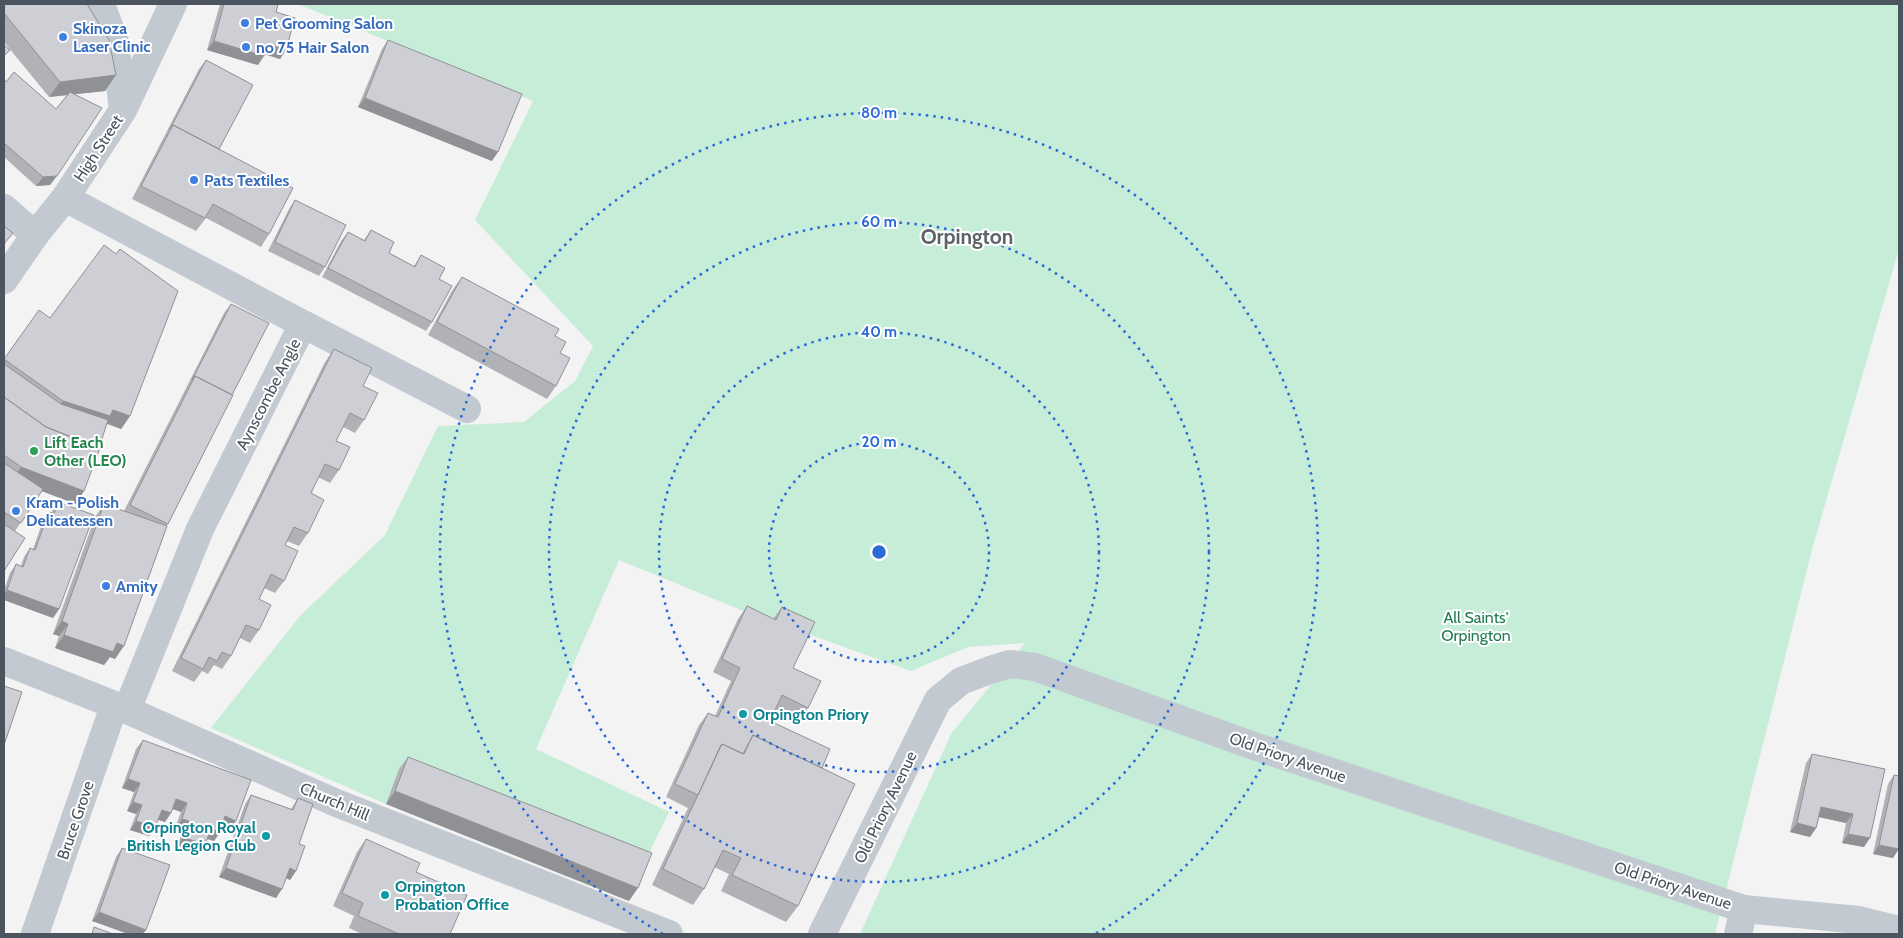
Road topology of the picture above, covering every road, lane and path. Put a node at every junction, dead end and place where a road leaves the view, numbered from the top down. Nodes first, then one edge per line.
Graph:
1 (101, 4) edge
2 (174, 4) edge
3 (123, 110) junction
4 (65, 198) junction
5 (4, 208) edge
6 (35, 235) junction
7 (4, 280) edge
8 (303, 324) junction
9 (467, 409) dead end
10 (4, 660) edge
11 (121, 708) junction
12 (1741, 922) edge
13 (1899, 930) edge
14 (36, 934) edge
15 (669, 934) edge
16 (822, 934) edge

1 - 3 street
2 - 3 street, High Street
3 - 4 street, High Street
4 - 6 street, High Street
4 - 8 street, Aynscombe Angle
5 - 6 street
6 - 7 street, High Street
8 - 9 street
8 - 11 street, Aynscombe Angle
10 - 11 street, Church Hill
11 - 14 street, Bruce Grove
11 - 15 street, Church Hill
12 - 13 street, Old Priory Avenue
12 - 16 street, Old Priory Avenue

